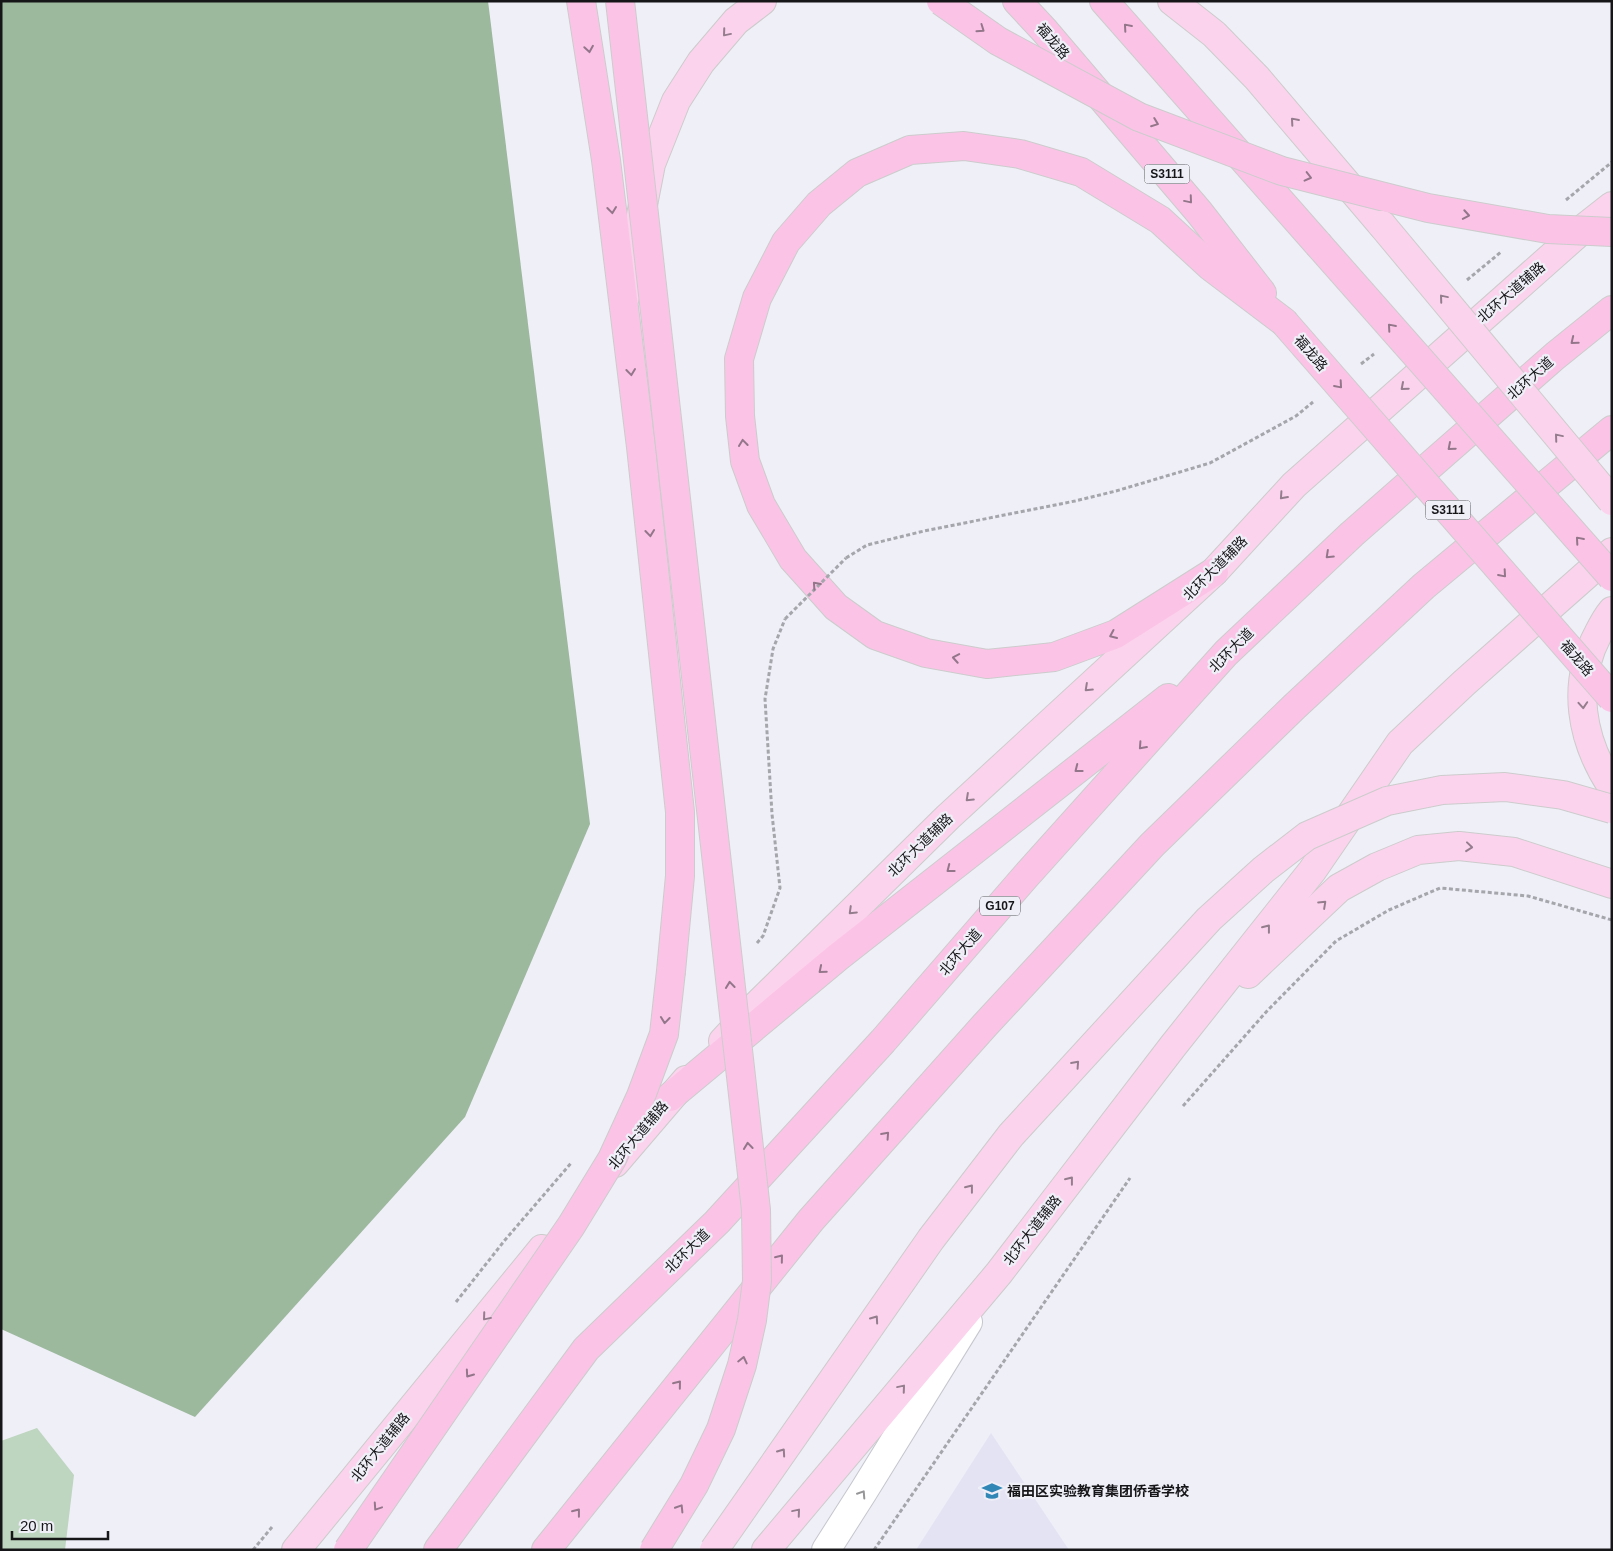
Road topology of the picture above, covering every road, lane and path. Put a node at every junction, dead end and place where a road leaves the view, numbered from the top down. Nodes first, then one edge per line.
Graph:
1 (581, 1) edge
2 (620, 1) edge
3 (762, 1) edge
4 (941, 1) edge
5 (1018, 1) edge
6 (1104, 1) edge
7 (1172, 1) edge
8 (1612, 206) edge
9 (1612, 232) edge
10 (623, 307) junction
11 (1612, 310) edge
12 (1284, 322) junction
13 (1612, 430) edge
14 (1075, 501) dead end
15 (1612, 501) edge
16 (1612, 552) edge
17 (1214, 572) junction
18 (1612, 577) edge
19 (1612, 611) edge
20 (1226, 652) junction
21 (1612, 698) edge
22 (1612, 787) edge
23 (1612, 810) edge
24 (1612, 884) edge
25 (1612, 920) edge
26 (756, 944) dead end
27 (1173, 1046) junction
28 (670, 1098) junction
29 (1184, 1106) dead end
30 (576, 1158) dead end
31 (1130, 1178) dead end
32 (999, 1274) junction
33 (452, 1308) dead end
34 (272, 1527) dead end
35 (253, 1550) edge
36 (296, 1550) edge
37 (348, 1550) edge
38 (438, 1550) edge
39 (546, 1550) edge
40 (654, 1550) edge
41 (714, 1550) edge
42 (766, 1550) edge
43 (826, 1550) edge
44 (874, 1550) edge

1 -> 10 highway
40 -> 2 highway, bridge
3 -> 10 main road
4 -> 9 highway, bridge
5 -> 12 highway, 福龙路 / S3111
18 -> 6 highway, bridge
15 -> 7 main road, bridge
8 -> 17 main road, 北环大道辅路
10 -> 37 highway, bridge
11 -> 20 highway, 北环大道 / G107
17 -> 12 highway
12 -> 21 highway, 福龙路 / S3111, bridge
39 -> 13 highway
14 - 26 path, bridge
27 -> 16 main road, 北环大道辅路
17 -> 28 main road, 北环大道辅路
19 -> 22 main road
20 -> 28 highway
20 -> 38 highway, 北环大道 / G107
41 -> 23 main road, bridge
27 -> 24 main road
25 - 29 path
32 -> 27 main road, 北环大道辅路
28 -> 36 main road, 北环大道辅路
30 - 33 path
31 - 44 path
42 -> 32 main road, 北环大道辅路
43 -> 32 street
34 - 35 path

